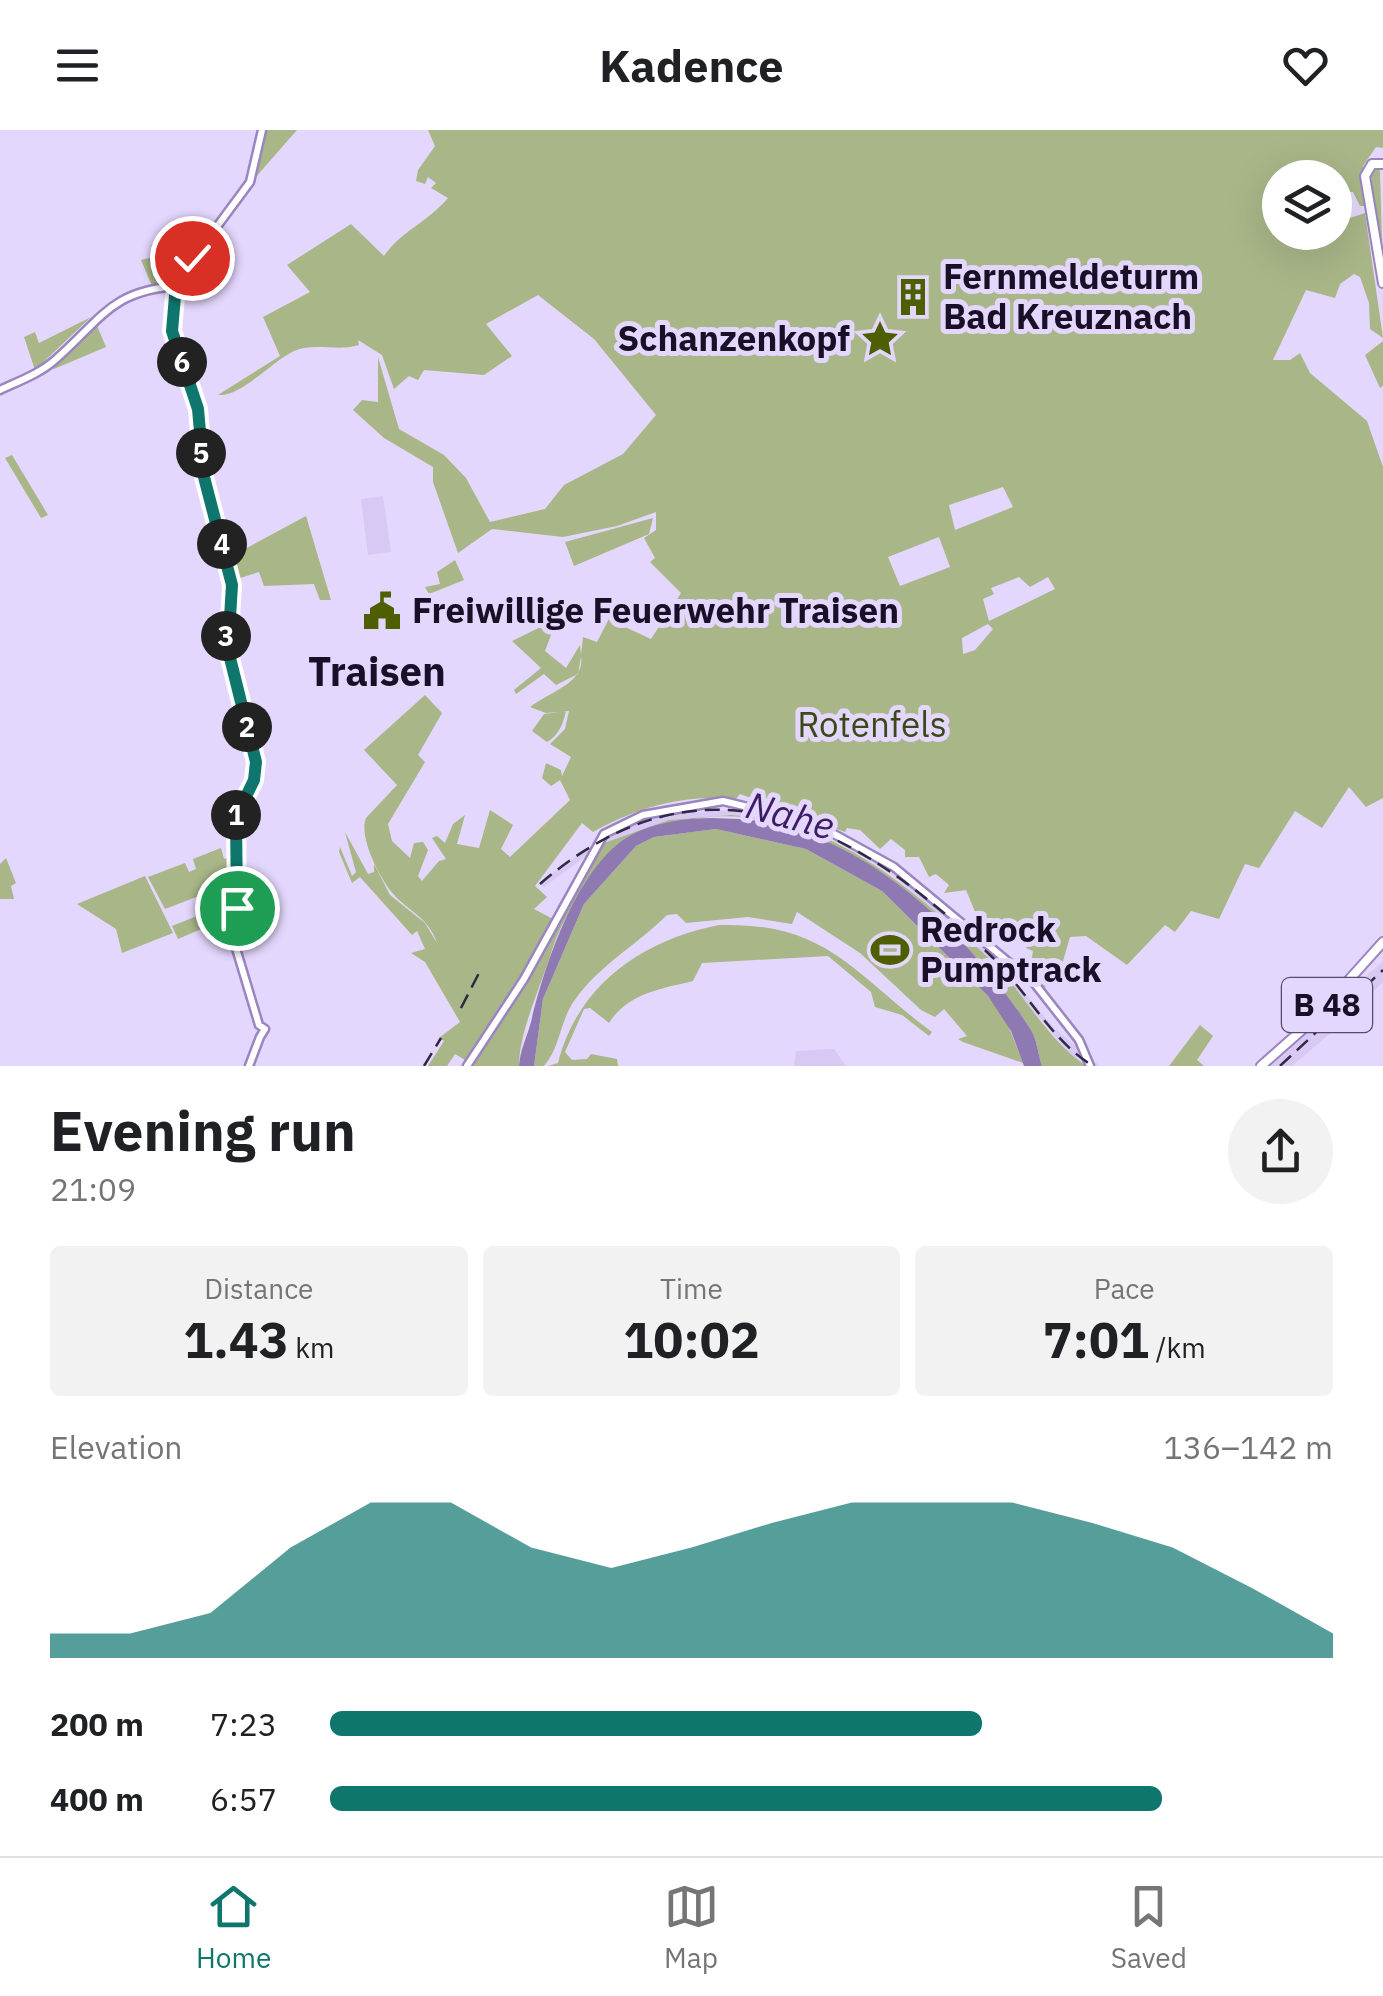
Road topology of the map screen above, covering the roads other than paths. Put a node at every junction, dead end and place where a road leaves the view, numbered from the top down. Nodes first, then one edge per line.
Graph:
1 (262, 130) edge
2 (1377, 163) edge
3 (1383, 283) edge
4 (178, 286) junction
5 (154, 289) junction
6 (175, 296) junction
7 (0, 390) edge
8 (1383, 942) edge
9 (468, 1064) edge
10 (1263, 1064) edge
11 (249, 1066) edge
12 (1090, 1066) edge

1 - 4 main road
2 - 3 main road
4 - 5 main road
4 - 6 main road
5 - 6 main road
5 - 7 main road
6 - 11 main road
8 - 10 main road, B 48
9 - 12 main road

